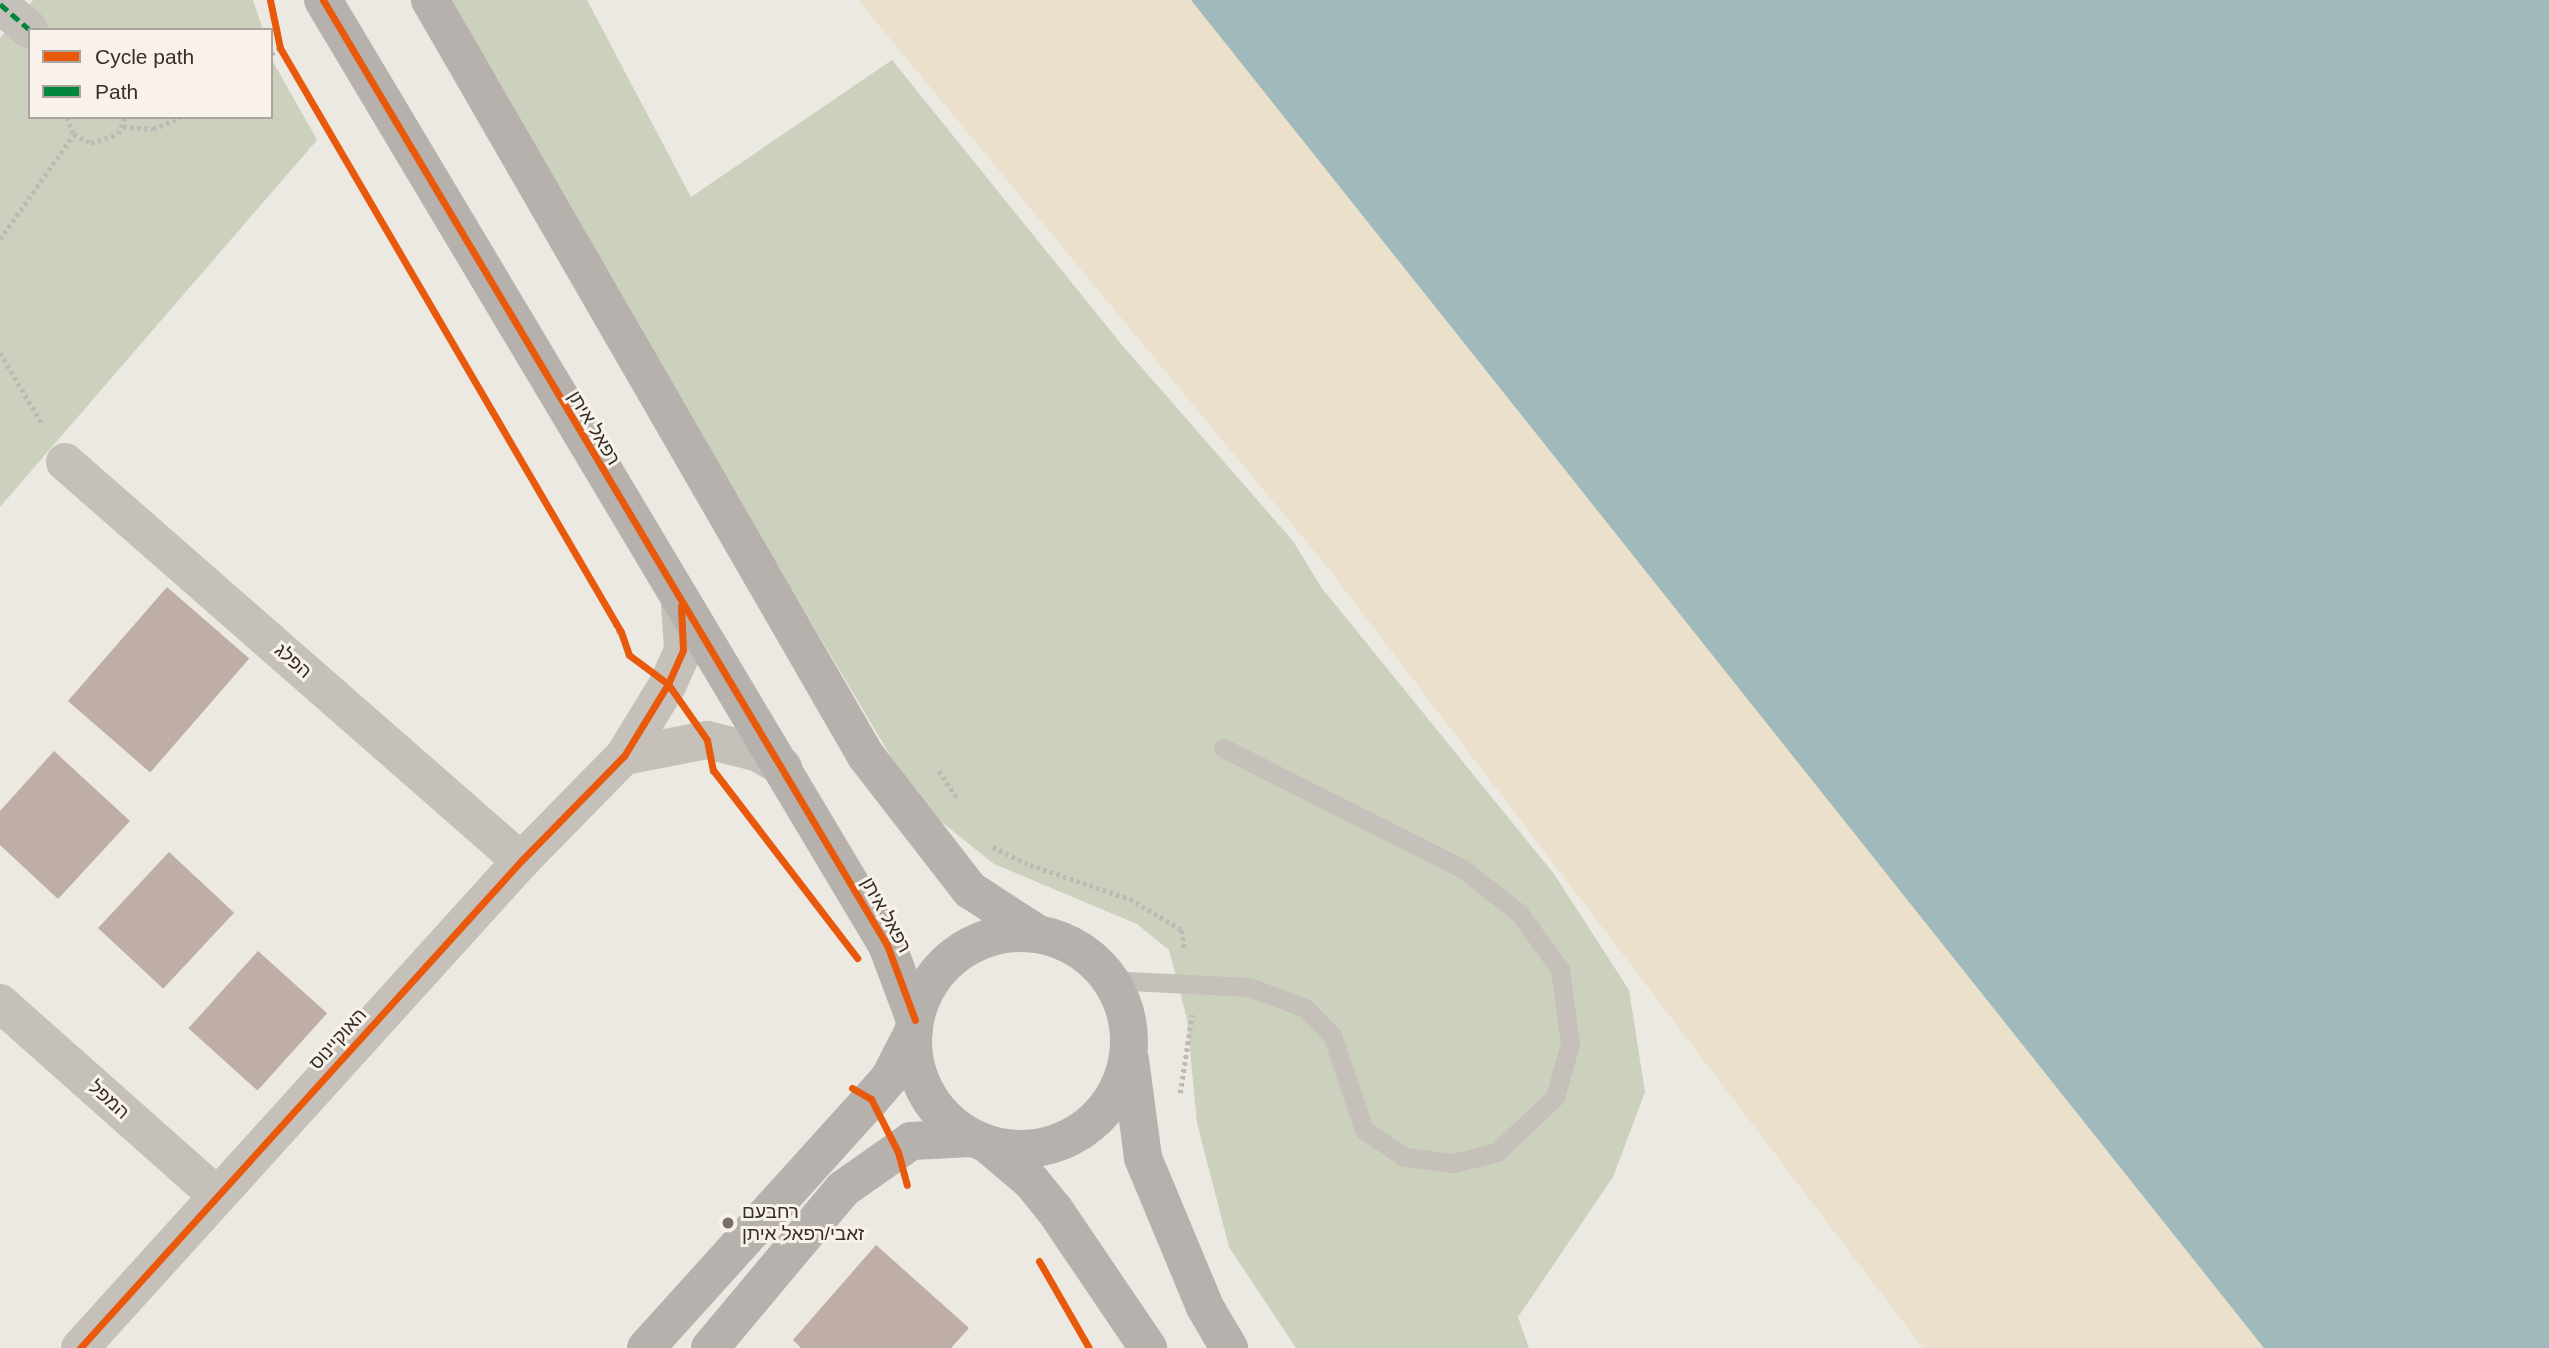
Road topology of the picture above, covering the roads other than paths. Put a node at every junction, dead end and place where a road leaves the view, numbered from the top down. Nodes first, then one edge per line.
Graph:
1 (323, 0) edge
2 (430, 0) edge
3 (0, 4) edge
4 (28, 28) edge
5 (65, 462) road end
6 (680, 603) junction
7 (1223, 748) dead end
8 (624, 756) junction
9 (783, 767) junction
10 (522, 861) junction
11 (1038, 934) junction
12 (1109, 980) junction
13 (0, 1003) edge
14 (915, 1025) junction
15 (1127, 1034) junction
16 (980, 1141) junction
17 (217, 1196) junction
18 (80, 1348) edge
19 (646, 1348) edge
20 (710, 1348) edge
21 (1148, 1348) edge
22 (1229, 1348) edge

1 - 6 street, רפאל איתן
2 - 11 street
3 - 4 street
5 - 10 street, הפלג
6 - 8 street, האוקיינוס
6 - 9 street, רפאל איתן
7 - 12 lane
8 - 9 street
8 - 10 street, האוקיינוס
9 - 14 street, רפאל איתן
10 - 17 street, האוקיינוס
11 - 12 street
11 - 14 street
12 - 15 street
13 - 17 street, המפל
14 - 16 street
14 - 19 street
15 - 16 street
15 - 22 street
16 - 20 street
16 - 21 street
17 - 18 street, האוקיינוס

